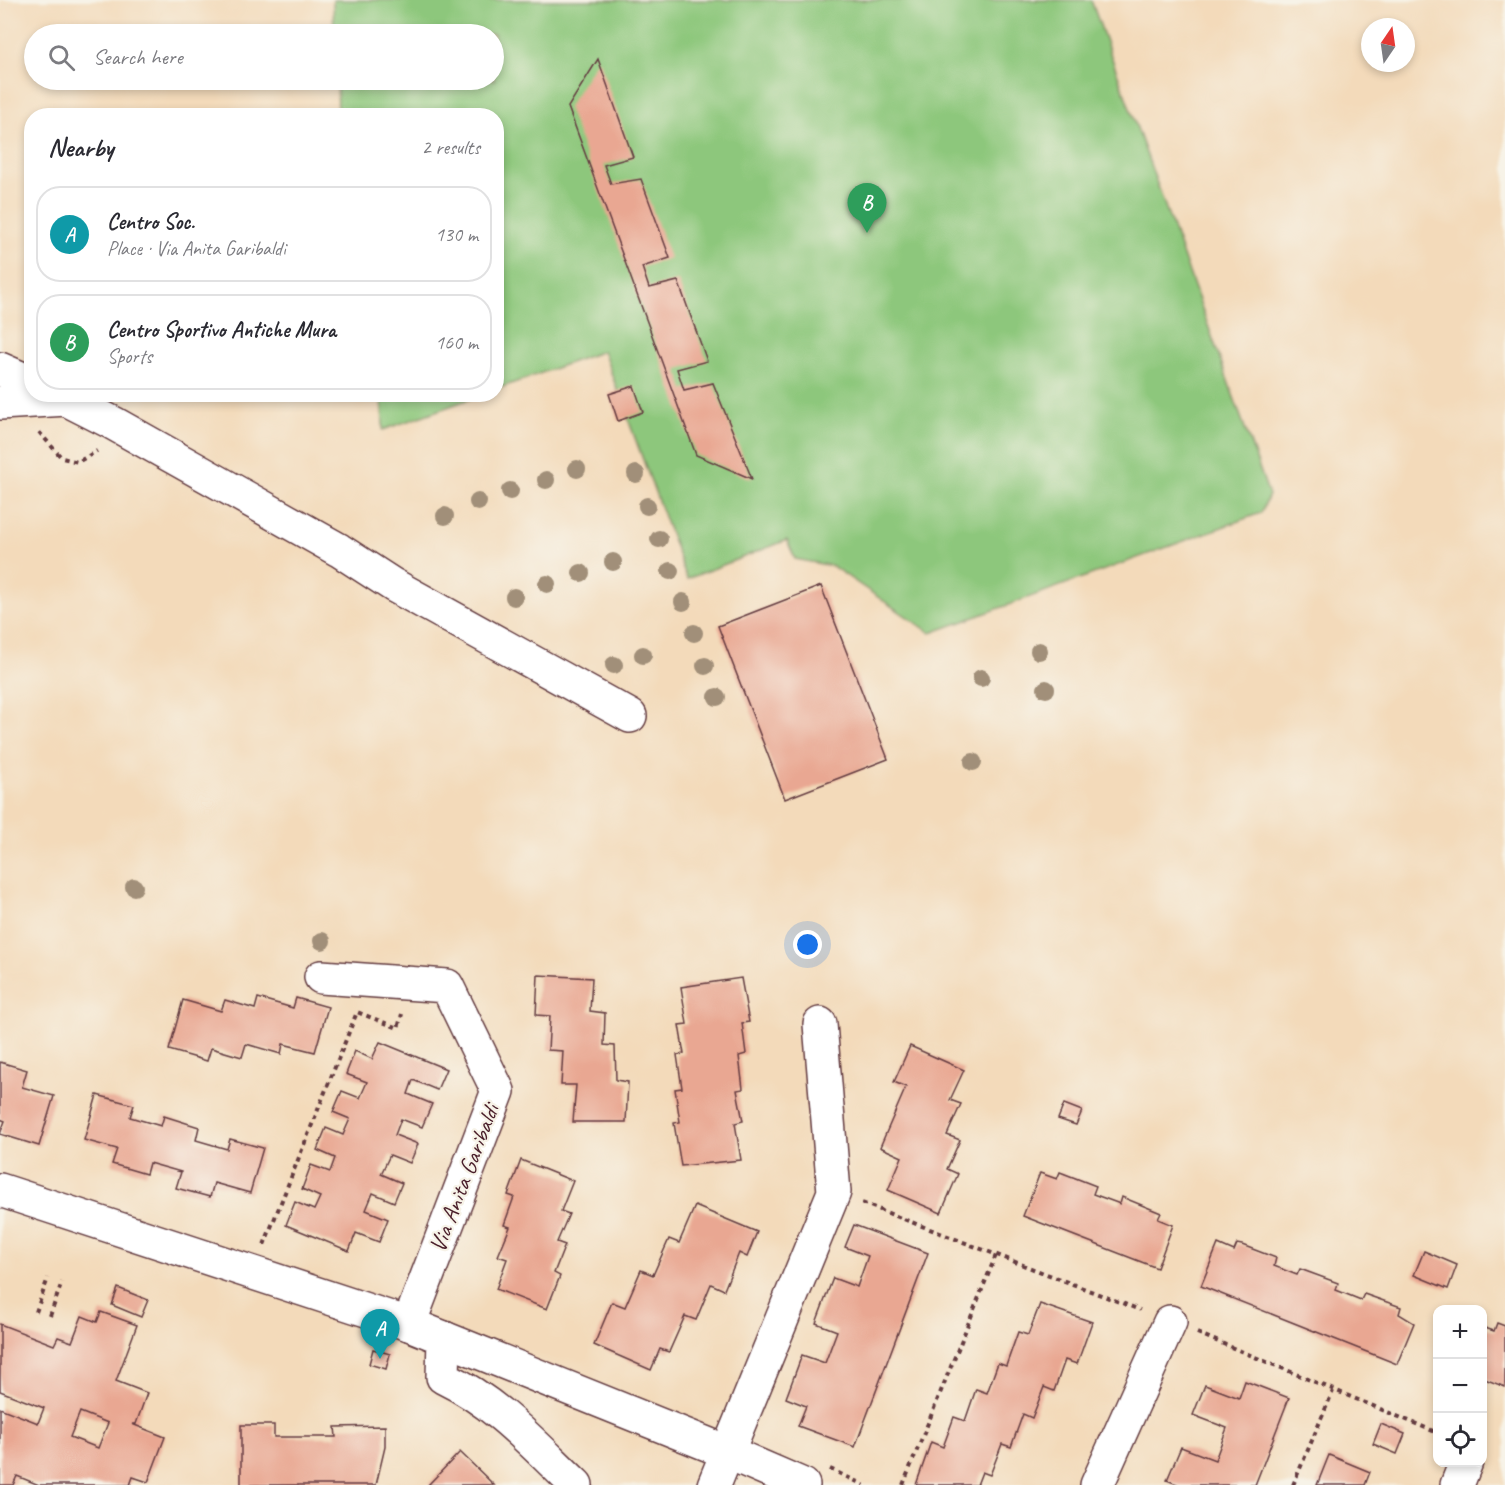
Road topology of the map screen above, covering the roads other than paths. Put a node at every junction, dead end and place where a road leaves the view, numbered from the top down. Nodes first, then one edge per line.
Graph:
1 (0, 369) edge
2 (24, 380) edge
3 (24, 401) edge
4 (70, 402) edge
5 (0, 403) edge
6 (630, 716) dead end
7 (321, 977) dead end
8 (820, 1024) dead end
9 (0, 1190) edge
10 (1170, 1322) road end
11 (409, 1324) junction
12 (444, 1338) junction
13 (727, 1452) junction
14 (1464, 1467) edge
15 (576, 1485) edge
16 (714, 1485) edge
17 (803, 1485) edge
18 (1097, 1485) edge
19 (1457, 1485) edge

1 - 2 street
3 - 5 street
4 - 6 street
7 - 11 street, Via Anita Garibaldi
8 - 13 street
9 - 11 street
10 - 18 street
11 - 12 street
12 - 13 street
12 - 15 street
13 - 16 street
13 - 17 street
14 - 19 street

